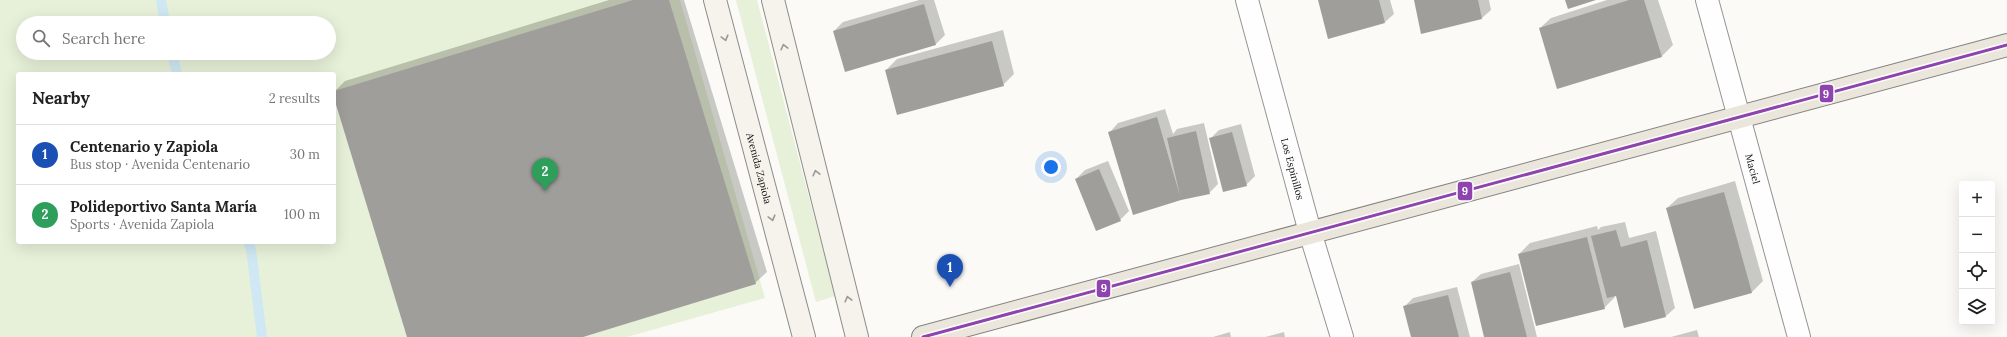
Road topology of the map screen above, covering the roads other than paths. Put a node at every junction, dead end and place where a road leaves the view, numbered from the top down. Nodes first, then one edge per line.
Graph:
1 (715, 0) edge
2 (773, 0) edge
3 (1247, 0) edge
4 (1707, 0) edge
5 (2007, 45) edge
6 (1739, 118) junction
7 (1310, 232) junction
8 (804, 337) edge
9 (857, 337) edge
10 (923, 337) edge
11 (1342, 337) edge
12 (1799, 337) edge

1 -> 8 main road, Avenida Zapiola
9 -> 2 main road
3 - 7 street, Los Espinillos
4 - 6 street, Maciel
5 - 6 main road
6 - 7 main road
6 - 12 street, Maciel
7 - 10 main road
7 - 11 street, Los Espinillos

